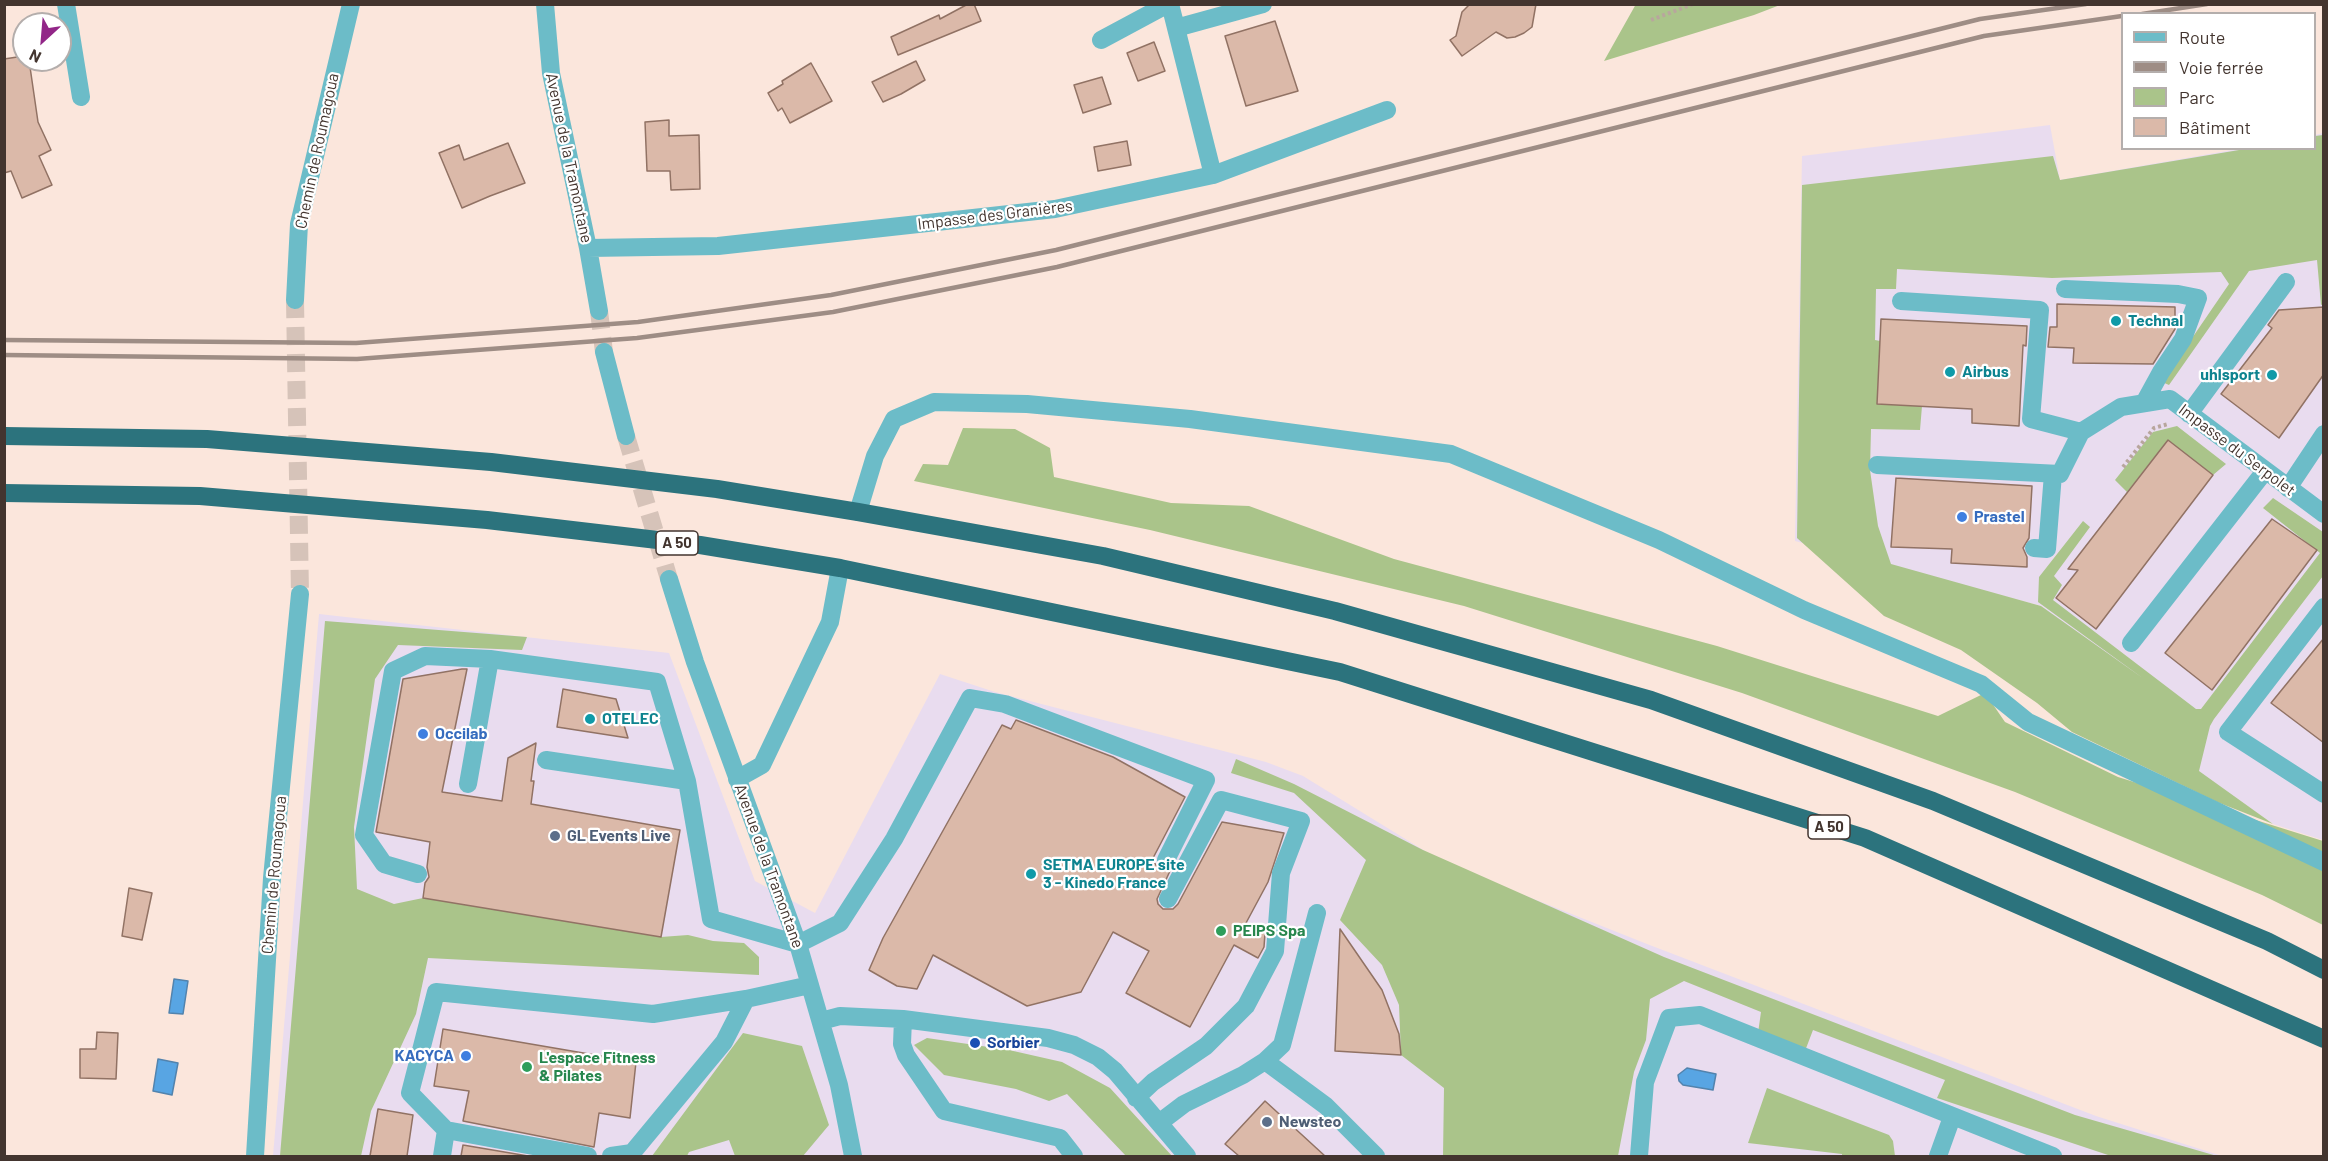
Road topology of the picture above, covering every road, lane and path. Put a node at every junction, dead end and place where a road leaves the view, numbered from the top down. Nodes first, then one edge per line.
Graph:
1 (66, 4) edge
2 (351, 4) edge
3 (545, 4) edge
4 (1169, 4) edge
5 (1263, 4) edge
6 (1693, 4) edge
7 (1651, 20) dead end
8 (1176, 28) junction
9 (1101, 40) dead end
10 (81, 97) dead end
11 (1387, 110) dead end
12 (1213, 175) junction
13 (588, 248) junction
14 (2286, 282) dead end
15 (2065, 290) dead end
16 (295, 300) tunnel mouth
17 (1901, 301) dead end
18 (599, 311) tunnel mouth
19 (604, 352) tunnel mouth
20 (2144, 403) junction
21 (2189, 414) junction
22 (2081, 432) junction
23 (2324, 434) edge
24 (4, 436) edge
25 (626, 436) tunnel mouth
26 (1877, 465) dead end
27 (2265, 471) junction
28 (2053, 474) junction
29 (2288, 488) junction
30 (4, 493) edge
31 (858, 512) junction
32 (2324, 514) edge
33 (2034, 548) dead end
34 (840, 567) junction
35 (669, 579) tunnel mouth
36 (300, 594) tunnel mouth
37 (2324, 607) edge
38 (2131, 643) dead end
39 (490, 659) junction
40 (546, 760) dead end
41 (737, 779) junction
42 (687, 781) junction
43 (468, 784) dead end
44 (2324, 794) edge
45 (1166, 860) dead end
46 (2324, 862) edge
47 (418, 874) dead end
48 (1168, 899) dead end
49 (1317, 913) dead end
50 (798, 944) junction
51 (2324, 970) edge
52 (810, 985) junction
53 (746, 999) junction
54 (903, 1019) junction
55 (821, 1021) junction
56 (2324, 1039) edge
57 (1264, 1061) junction
58 (1136, 1098) junction
59 (1952, 1117) junction
60 (1159, 1123) junction
61 (446, 1130) junction
62 (255, 1156) edge
63 (442, 1156) edge
64 (588, 1156) edge
65 (611, 1156) edge
66 (853, 1156) edge
67 (1074, 1156) edge
68 (1187, 1156) edge
69 (1376, 1156) edge
70 (1639, 1156) edge
71 (1938, 1156) edge
72 (2053, 1156) edge

1 - 10 street
2 - 16 street, Chemin de Roumagoua
3 - 13 street, Avenue de la Tramontane
4 - 8 street
4 - 9 street
5 - 8 street
6 - 7 path
8 - 12 street
11 - 12 street, Impasse des Granières
12 - 13 street, Impasse des Granières
13 - 18 street, Avenue de la Tramontane
14 - 21 street
15 - 20 street
17 - 22 street
19 - 25 street
20 - 21 street, Impasse du Serpolet
20 - 22 street, Impasse du Serpolet
21 - 27 street, Impasse du Serpolet
22 - 28 street
23 - 29 street
24 - 31 highway
26 - 28 street
27 - 29 street, Impasse du Serpolet
27 - 38 street
28 - 33 street
29 - 32 street, Impasse du Serpolet
30 - 34 highway, A 50
31 - 46 street
31 - 51 highway
34 - 41 street
34 - 56 highway, A 50
35 - 41 street, Avenue de la Tramontane
36 - 62 street, Chemin de Roumagoua
37 - 44 street
39 - 42 street
39 - 43 street
39 - 47 street
40 - 42 street
41 - 50 street, Avenue de la Tramontane
42 - 50 street
45 - 50 street
48 - 58 street
49 - 57 street
50 - 52 street, Avenue de la Tramontane
52 - 53 street
52 - 55 street, Avenue de la Tramontane
53 - 61 street
53 - 65 street
54 - 55 street
54 - 58 street
54 - 67 street
55 - 66 street, Avenue de la Tramontane
57 - 60 street
57 - 69 street
58 - 60 street
59 - 70 street
59 - 71 street
59 - 72 street
60 - 68 street
61 - 63 street
61 - 64 street

